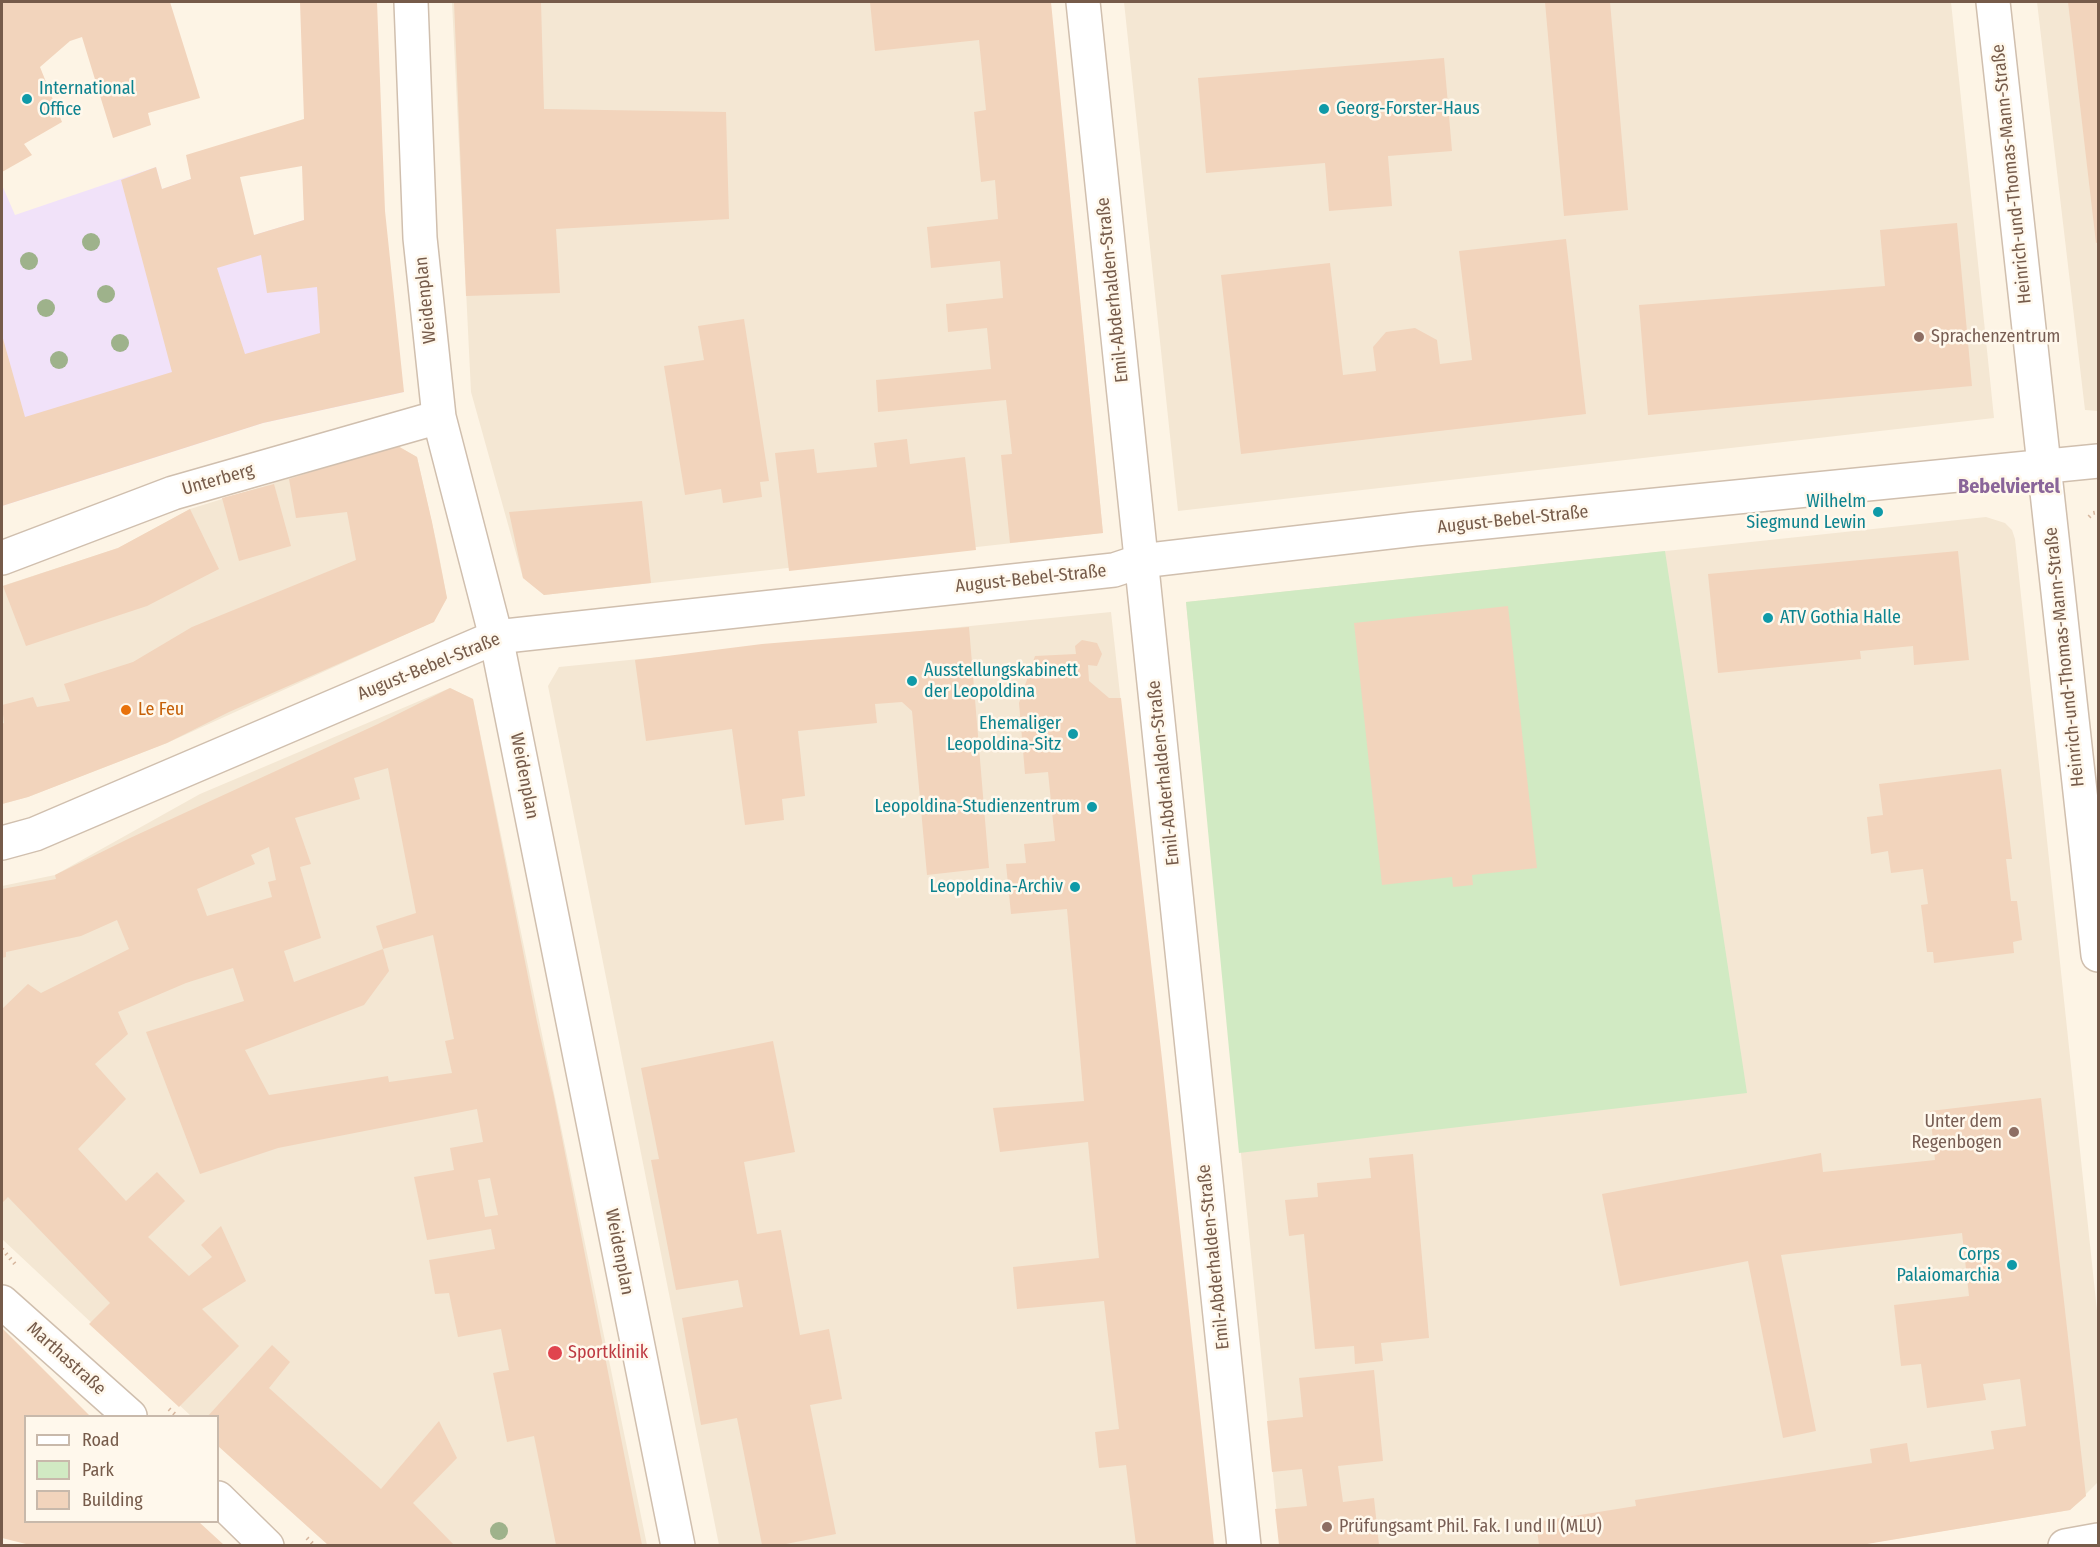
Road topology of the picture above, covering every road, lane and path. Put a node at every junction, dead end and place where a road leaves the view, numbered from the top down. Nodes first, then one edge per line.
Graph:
1 (411, 2) edge
2 (1083, 2) edge
3 (1993, 2) edge
4 (439, 417) junction
5 (2098, 461) edge
6 (2044, 467) junction
7 (2, 558) edge
8 (1141, 561) junction
9 (496, 637) junction
10 (2, 843) edge
11 (2098, 955) edge
12 (2, 1302) edge
13 (129, 1415) edge
14 (219, 1499) edge
15 (2098, 1540) edge
16 (267, 1545) edge
17 (678, 1545) edge
18 (1244, 1545) edge
19 (2065, 1545) edge

1 - 4 street, Weidenplan
2 - 8 street, Emil-Abderhalden-Straße
3 - 6 street, Heinrich-und-Thomas-Mann-Straße
4 - 7 street, Unterberg
4 - 9 street, Weidenplan
5 - 6 street, August-Bebel-Straße
6 - 8 street, August-Bebel-Straße
6 - 11 street, Heinrich-und-Thomas-Mann-Straße
8 - 9 street, August-Bebel-Straße
8 - 18 street, Emil-Abderhalden-Straße
9 - 10 street, August-Bebel-Straße
9 - 17 street, Weidenplan
12 - 13 street, Marthastraße
14 - 16 street
15 - 19 street

